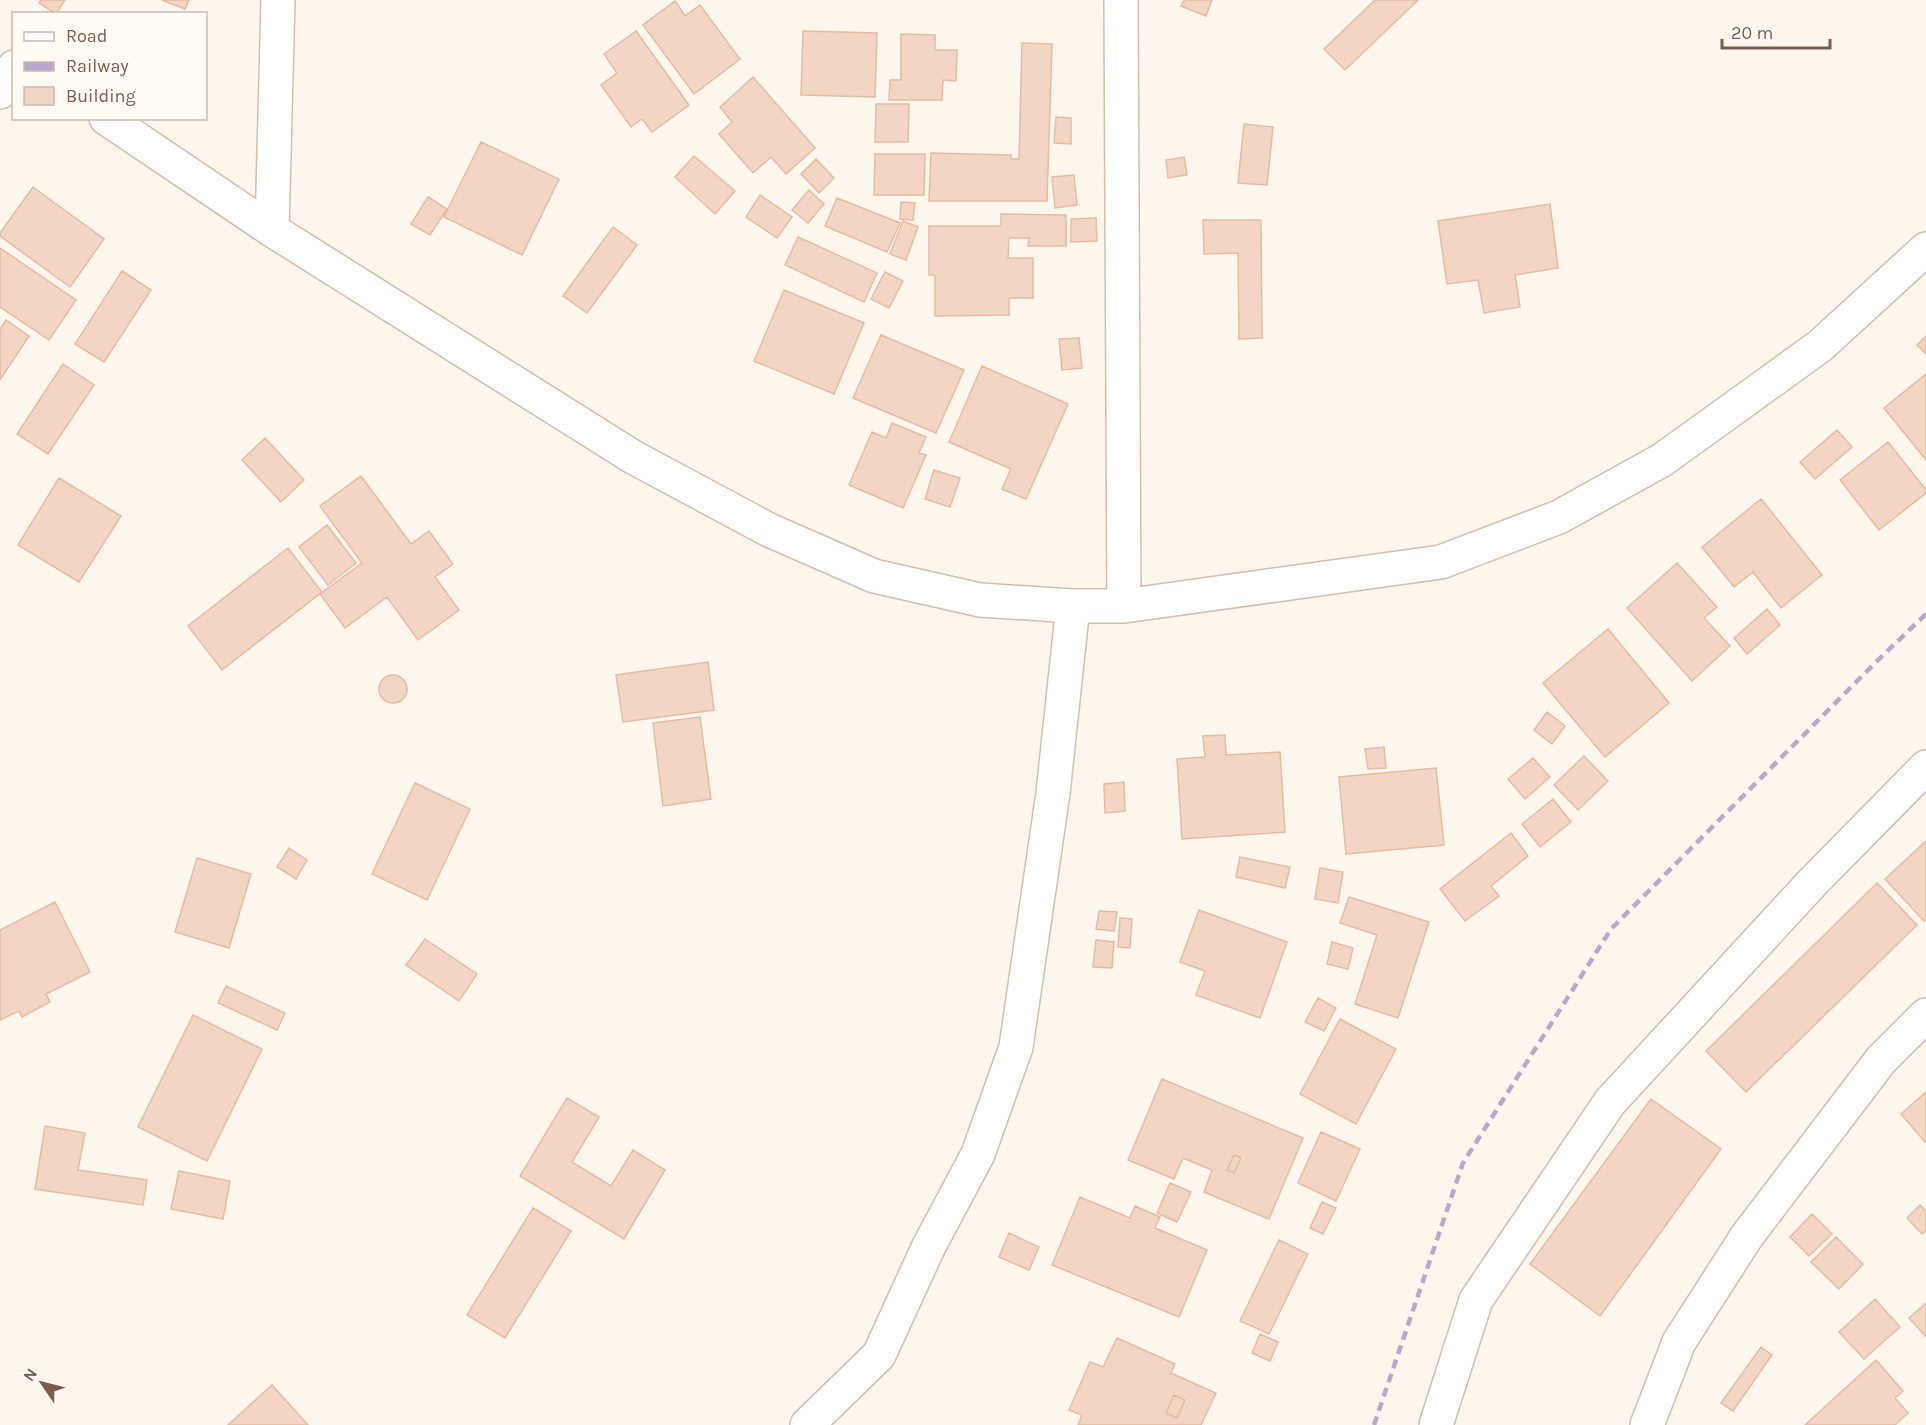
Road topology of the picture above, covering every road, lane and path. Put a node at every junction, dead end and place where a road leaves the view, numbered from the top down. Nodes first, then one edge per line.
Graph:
1 (278, 0) edge
2 (1121, 0) edge
3 (12, 69) edge
4 (0, 92) edge
5 (109, 120) edge
6 (272, 230) junction
7 (1926, 249) edge
8 (1073, 606) junction
9 (1124, 606) junction
10 (1926, 767) edge
11 (1926, 1015) edge
12 (807, 1425) edge
13 (1436, 1425) edge
14 (1647, 1425) edge

1 - 6 street
2 - 9 street
3 - 4 street
5 - 6 street
6 - 8 street
7 - 9 street
8 - 9 street
8 - 12 street
10 - 13 street
11 - 14 street

